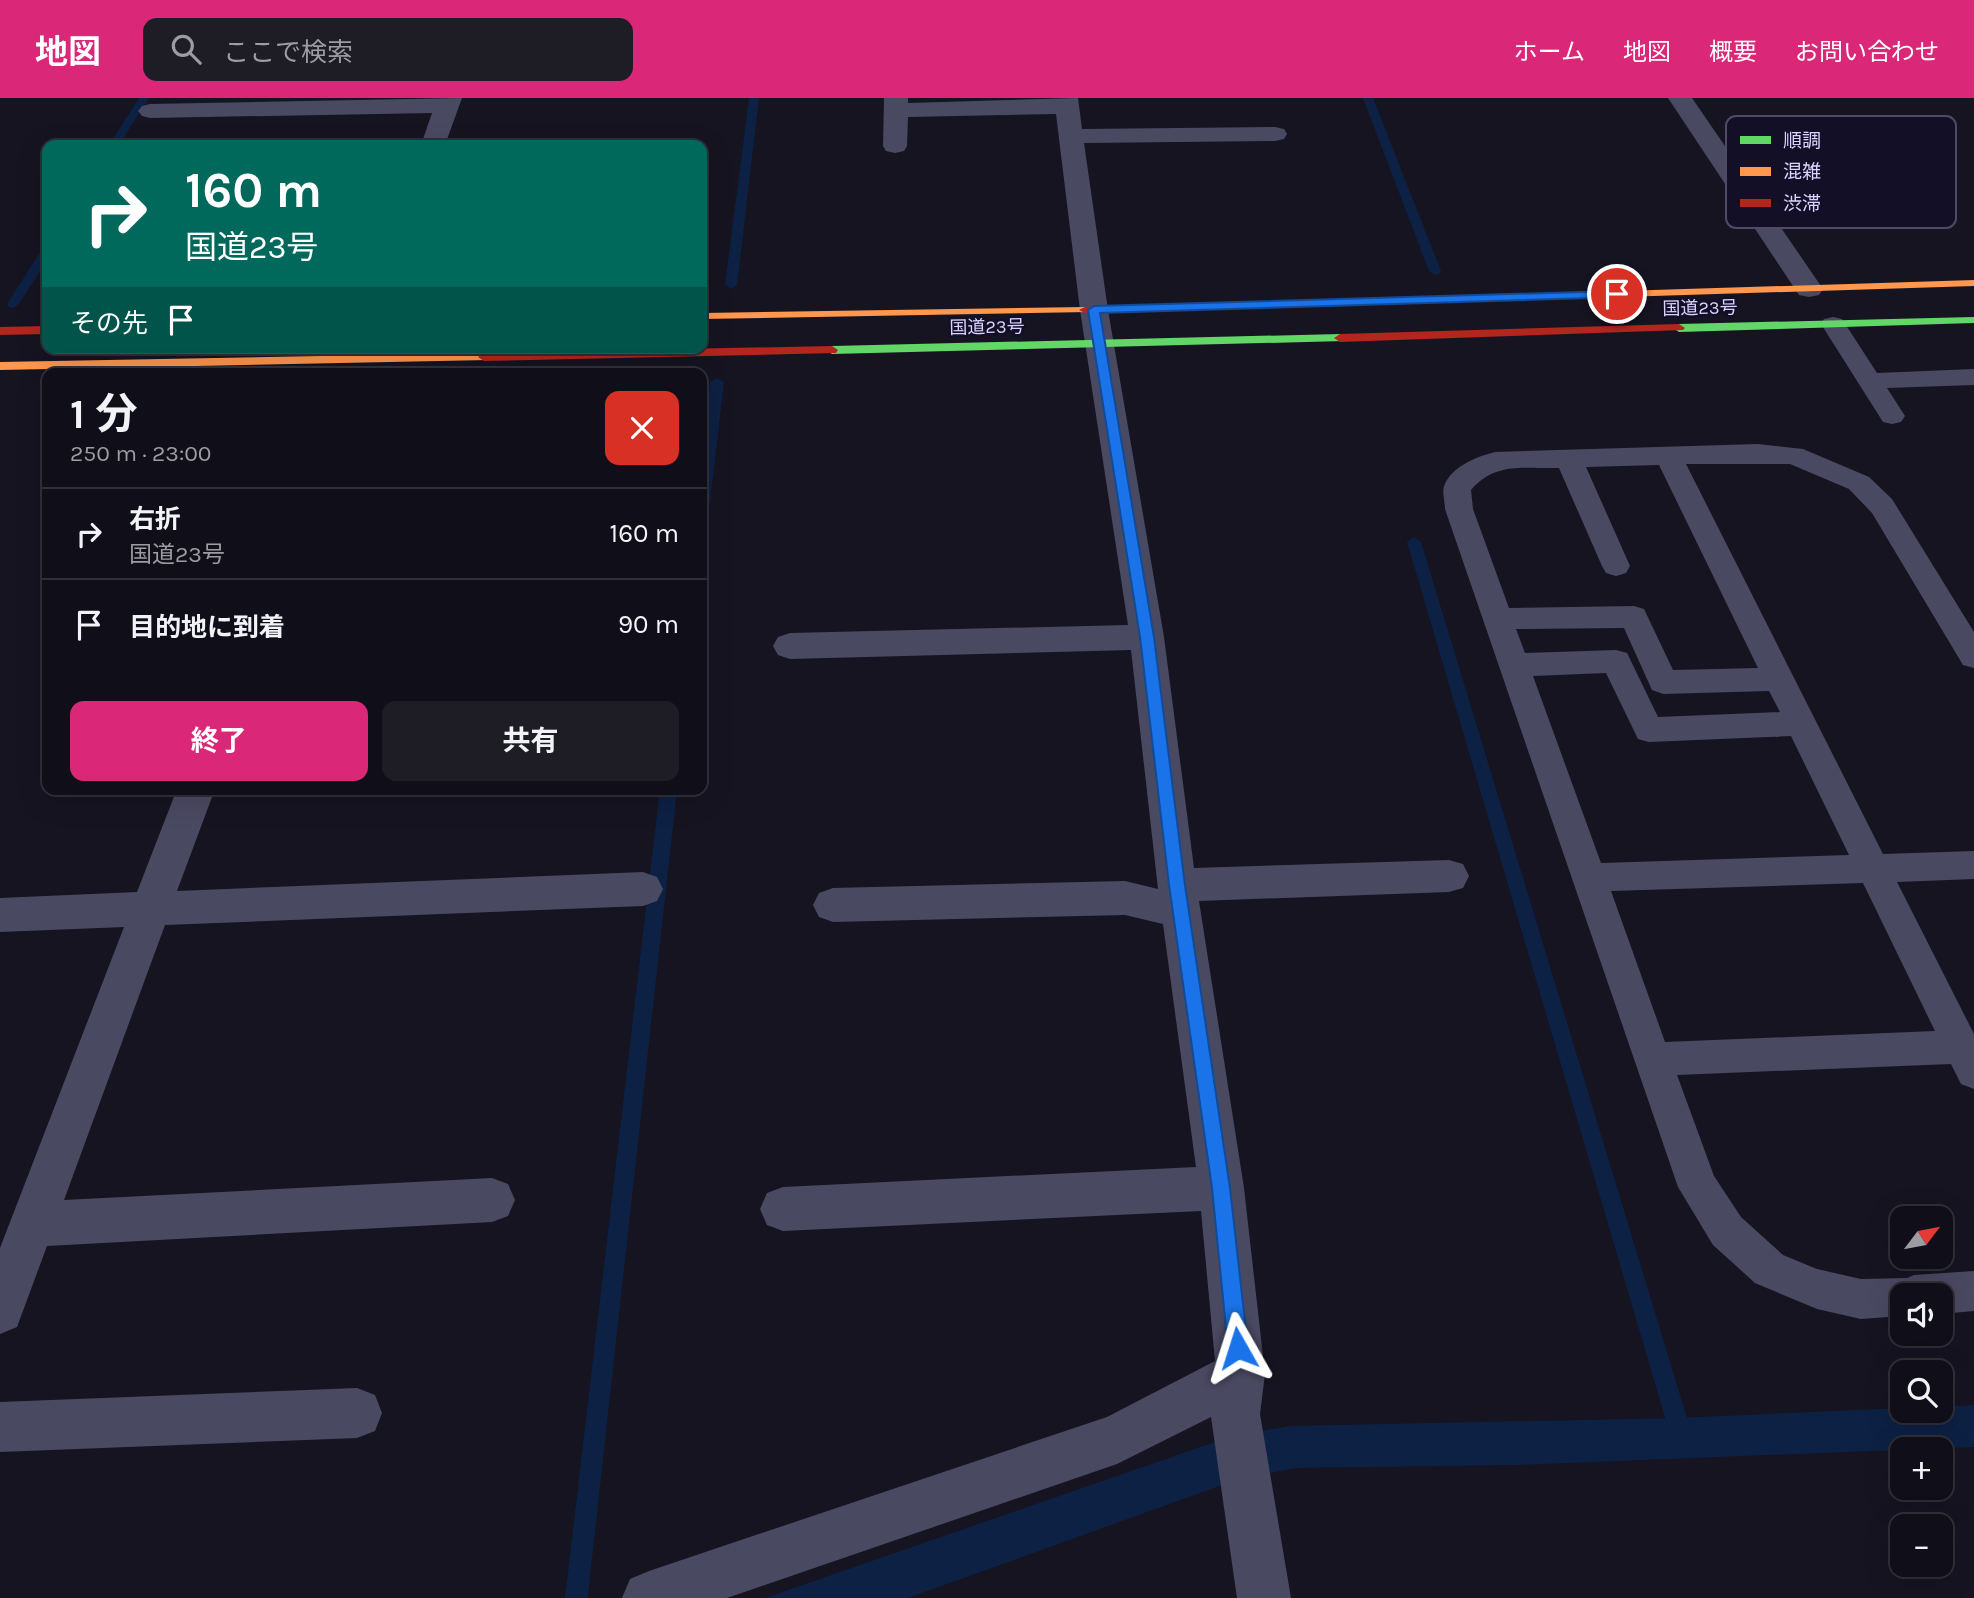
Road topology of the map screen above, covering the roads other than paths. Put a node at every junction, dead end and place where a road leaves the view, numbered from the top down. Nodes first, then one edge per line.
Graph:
1 (1680, 98) edge
2 (448, 102) edge
3 (1066, 103) edge
4 (896, 104) edge
5 (150, 111) dead end
6 (1275, 134) dead end
7 (1072, 136) junction
8 (435, 140) edge
9 (895, 146) dead end
10 (1726, 166) edge
11 (1768, 228) edge
12 (1974, 283) edge
13 (1809, 289) junction
14 (707, 316) edge
15 (1974, 320) edge
16 (1833, 324) junction
17 (1097, 327) junction
18 (42, 330) edge
19 (0, 331) edge
20 (707, 347) edge
21 (581, 354) edge
22 (0, 366) edge
23 (352, 366) edge
24 (157, 368) edge
25 (1974, 377) edge
26 (1870, 381) junction
27 (1892, 416) dead end
28 (1668, 455) junction
29 (1568, 457) junction
30 (1616, 566) dead end
31 (1498, 619) junction
32 (1147, 637) junction
33 (790, 646) dead end
34 (1974, 657) edge
35 (1514, 664) junction
36 (1780, 679) junction
37 (1802, 723) junction
38 (194, 795) edge
39 (1974, 865) edge
40 (1874, 870) junction
41 (1449, 876) dead end
42 (1588, 878) junction
43 (643, 890) dead end
44 (1179, 899) junction
45 (833, 905) dead end
46 (149, 910) junction
47 (0, 915) edge
48 (1653, 1059) junction
49 (1968, 1059) edge
50 (1221, 1188) junction
51 (492, 1200) dead end
52 (783, 1209) dead end
53 (18, 1238) edge
54 (1974, 1291) edge
55 (1953, 1292) edge
56 (1890, 1297) edge
57 (0, 1310) edge
58 (1238, 1394) junction
59 (357, 1413) dead end
60 (0, 1427) edge
61 (649, 1598) edge
62 (1264, 1598) edge

1 - 10 street
2 - 5 street
2 - 8 street
3 - 4 street
3 - 7 street
4 - 9 street
6 - 7 street
7 - 17 street
11 - 13 street
12 - 13 highway, 国道23号
13 - 17 highway, 国道23号
14 - 17 highway, 国道23号
15 - 16 highway, 国道23号
16 - 17 highway, 国道23号
16 - 26 lane
17 - 20 highway, 国道23号
17 - 32 street
18 - 19 highway
21 - 23 highway, 国道23号
22 - 24 highway, 国道23号
23 - 24 highway, 国道23号
25 - 26 lane
26 - 27 lane
28 - 29 lane
28 - 34 lane
28 - 36 lane
29 - 30 lane
29 - 31 lane
31 - 35 lane
31 - 36 lane
32 - 33 street
32 - 44 street
35 - 37 lane
35 - 42 lane
36 - 37 lane
37 - 40 lane
38 - 46 street
39 - 40 lane
40 - 42 lane
40 - 49 lane
41 - 44 street
42 - 48 lane
43 - 46 street
44 - 45 street
44 - 50 street
46 - 47 street
46 - 53 street
48 - 49 lane
48 - 56 lane
50 - 52 street
50 - 58 street
51 - 53 street
53 - 57 street
54 - 55 lane
58 - 61 street
58 - 62 street
59 - 60 street

